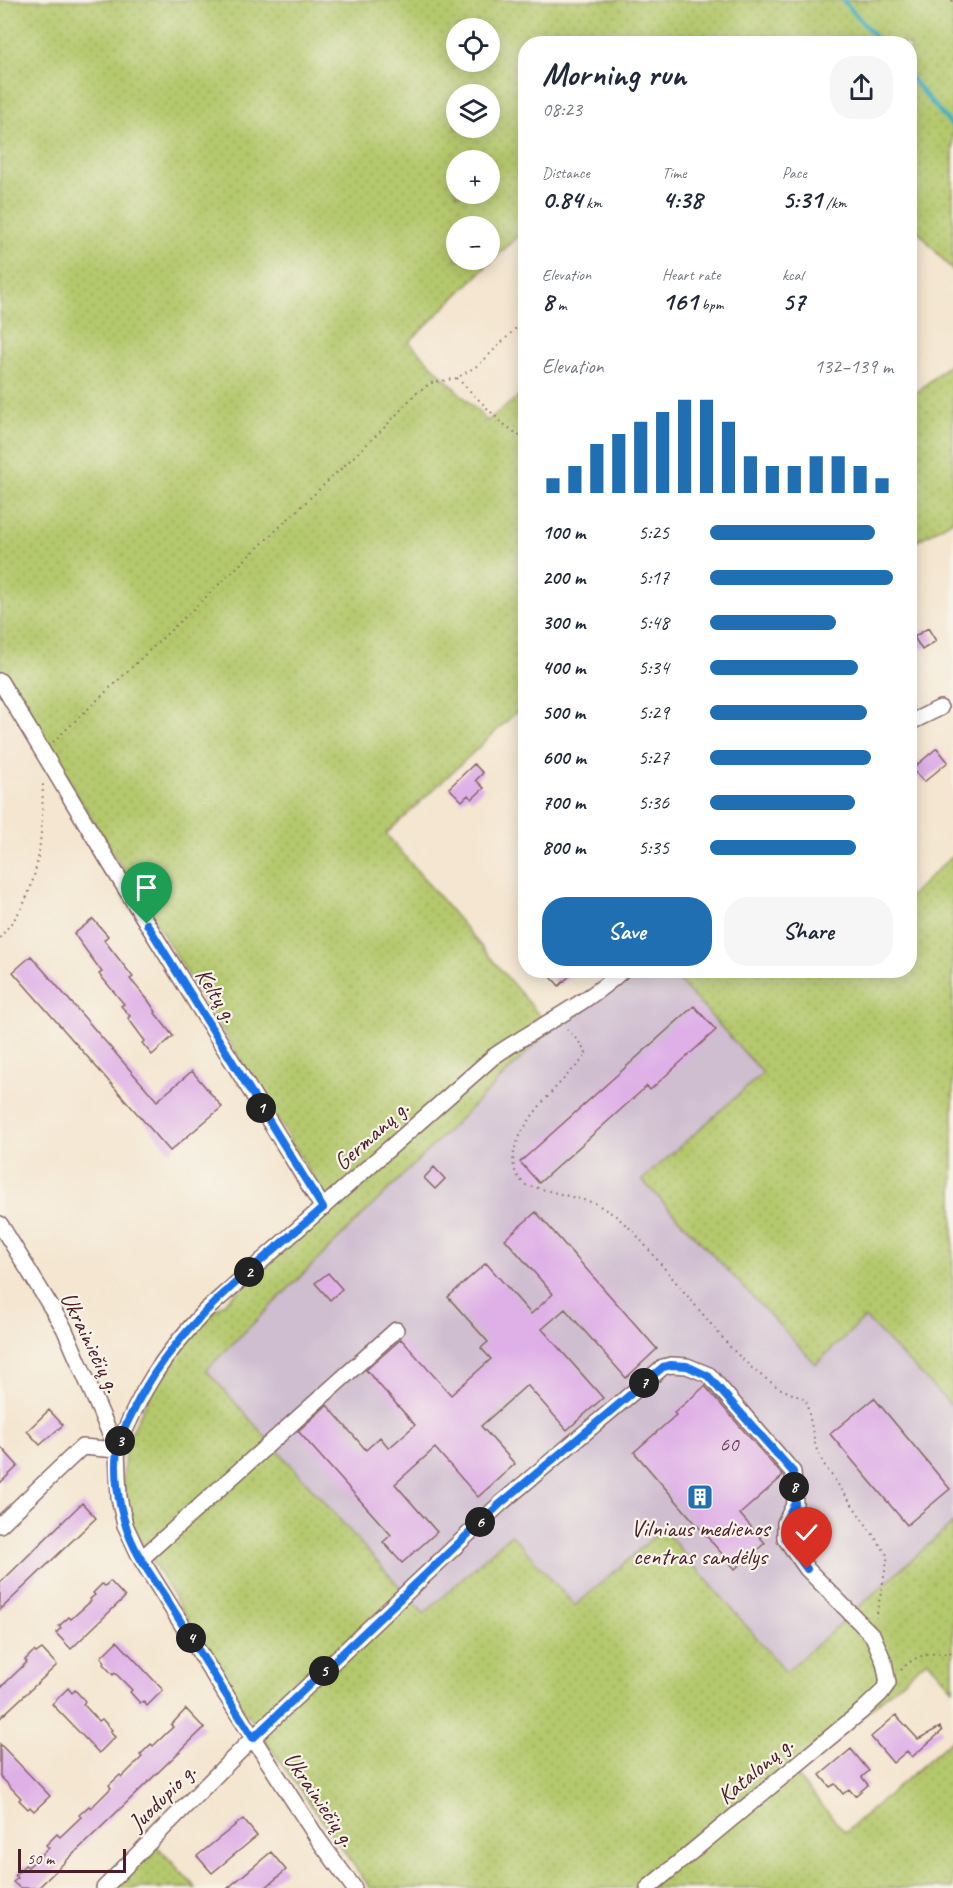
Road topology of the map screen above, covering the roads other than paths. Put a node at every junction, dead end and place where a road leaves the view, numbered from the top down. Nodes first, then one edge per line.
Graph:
1 (0, 681) edge
2 (940, 708) dead end
3 (917, 719) edge
4 (613, 978) edge
5 (323, 1208) junction
6 (0, 1224) edge
7 (396, 1330) dead end
8 (117, 1450) junction
9 (0, 1525) edge
10 (141, 1559) junction
11 (873, 1636) joint
12 (253, 1738) junction
13 (104, 1888) edge
14 (354, 1888) edge
15 (648, 1888) edge

1 - 5 street, Keltų g.
2 - 3 street
4 - 5 street, Germanų g.
5 - 8 street, Germanų g.
6 - 8 street, Ukrainiečių g.
7 - 10 street
8 - 9 street
8 - 10 street, Ukrainiečių g.
10 - 12 street, Ukrainiečių g.
11 - 12 street, Juodupio g.
11 - 15 street, Katalonų g.
12 - 13 street, Juodupio g.
12 - 14 street, Ukrainiečių g.

